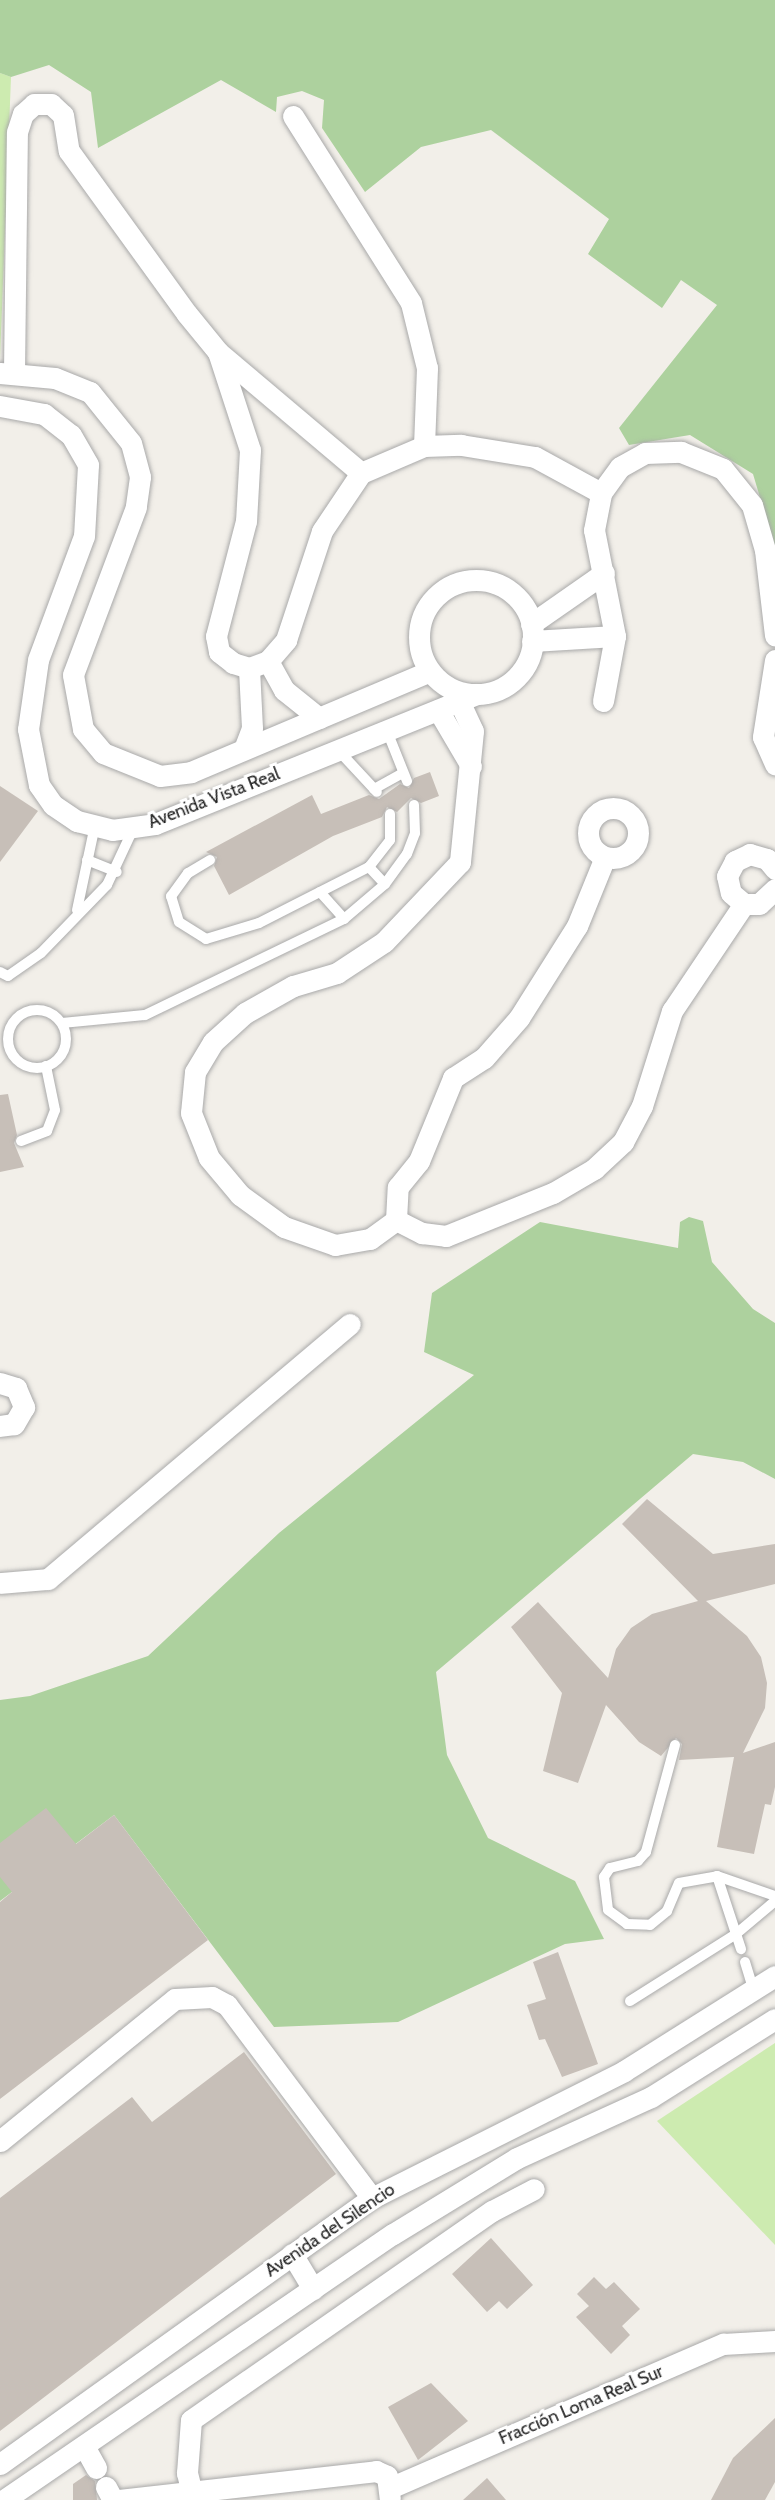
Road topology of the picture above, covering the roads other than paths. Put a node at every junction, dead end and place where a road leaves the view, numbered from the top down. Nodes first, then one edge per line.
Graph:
1 (293, 116) dead end
2 (218, 352) junction
3 (7, 372) edge
4 (0, 406) edge
5 (424, 446) junction
6 (361, 473) junction
7 (601, 493) junction
8 (604, 573) junction
9 (61, 596) junction
10 (98, 597) junction
11 (532, 633) junction
12 (775, 635) edge
13 (615, 636) junction
14 (775, 660) edge
15 (259, 665) junction
16 (430, 671) junction
17 (468, 697) junction
18 (603, 701) dead end
19 (438, 710) junction
20 (319, 718) junction
21 (387, 731) junction
22 (244, 749) junction
23 (338, 750) junction
24 (775, 764) edge
25 (471, 765) junction
26 (414, 805) dead end
27 (390, 814) dead end
28 (95, 825) junction
29 (134, 827) junction
30 (605, 857) dead end
31 (87, 860) junction
32 (210, 860) dead end
33 (369, 867) junction
34 (775, 869) edge
35 (117, 872) junction
36 (385, 884) junction
37 (775, 890) edge
38 (320, 892) junction
39 (744, 904) junction
40 (77, 910) junction
41 (344, 920) junction
42 (0, 972) edge
43 (62, 1023) junction
44 (46, 1066) junction
45 (21, 1141) dead end
46 (396, 1220) junction
47 (350, 1324) dead end
48 (0, 1383) edge
49 (0, 1426) edge
50 (0, 1583) edge
51 (675, 1745) dead end
52 (717, 1876) junction
53 (775, 1896) edge
54 (775, 1901) edge
55 (736, 1934) junction
56 (741, 1949) dead end
57 (745, 1962) dead end
58 (775, 1976) edge
59 (754, 1991) junction
60 (630, 2001) dead end
61 (775, 2019) edge
62 (0, 2141) edge
63 (534, 2189) dead end
64 (372, 2198) junction
65 (292, 2254) junction
66 (313, 2289) junction
67 (775, 2341) edge
68 (84, 2446) junction
69 (0, 2464) edge
70 (96, 2468) dead end
71 (192, 2493) junction
72 (391, 2494) edge
73 (113, 2496) edge
74 (4, 2500) edge

1 - 5 street
2 - 3 street
2 - 6 street
2 - 15 street
3 - 10 street, Avenida Vista Real
4 - 9 street, Avenida Vista Real
5 - 6 street
5 - 7 street
6 - 15 street
7 - 8 street
7 - 12 street
8 - 11 street
8 - 13 street
9 - 10 street
9 - 28 street, Avenida Vista Real
10 - 22 street, Avenida Vista Real
11 - 13 street
11 - 16 street
11 - 17 street
13 - 18 street
14 - 24 street
15 - 20 street
15 - 22 street
16 - 17 street
16 - 20 street, Avenida Vista Real
17 - 19 street, Avenida Vista Real
17 - 25 street
19 - 21 street, Avenida Vista Real
19 - 25 street
20 - 22 street, Avenida Vista Real
21 - 23 street, Avenida Vista Real
21 - 23 lane
23 - 29 street, Avenida Vista Real
25 - 46 street
26 - 36 lane
27 - 33 lane
28 - 29 street, Avenida Vista Real
28 - 31 lane
29 - 35 lane
30 - 46 street
31 - 35 lane
31 - 40 lane
32 - 38 lane
33 - 36 lane
33 - 38 lane
34 - 39 street
35 - 40 lane
36 - 41 lane
37 - 39 street
38 - 41 lane
39 - 46 street
40 - 42 lane
41 - 43 lane
43 - 44 lane
43 - 44 lane
44 - 45 lane
47 - 50 street
48 - 49 street
51 - 52 lane
52 - 53 lane
52 - 55 lane
54 - 55 lane
55 - 56 lane
55 - 60 lane
57 - 59 lane
58 - 59 street, Avenida del Silencio
59 - 64 street, Avenida del Silencio
61 - 66 street
62 - 64 street
63 - 71 street
64 - 65 street, Avenida del Silencio
65 - 66 street
65 - 69 street, Avenida del Silencio
66 - 68 street
67 - 72 street, Fracción Loma Real Sur
68 - 70 street
68 - 74 street
71 - 72 street, Fracción Loma Real Sur
71 - 73 street, Fracción Loma Real Sur

